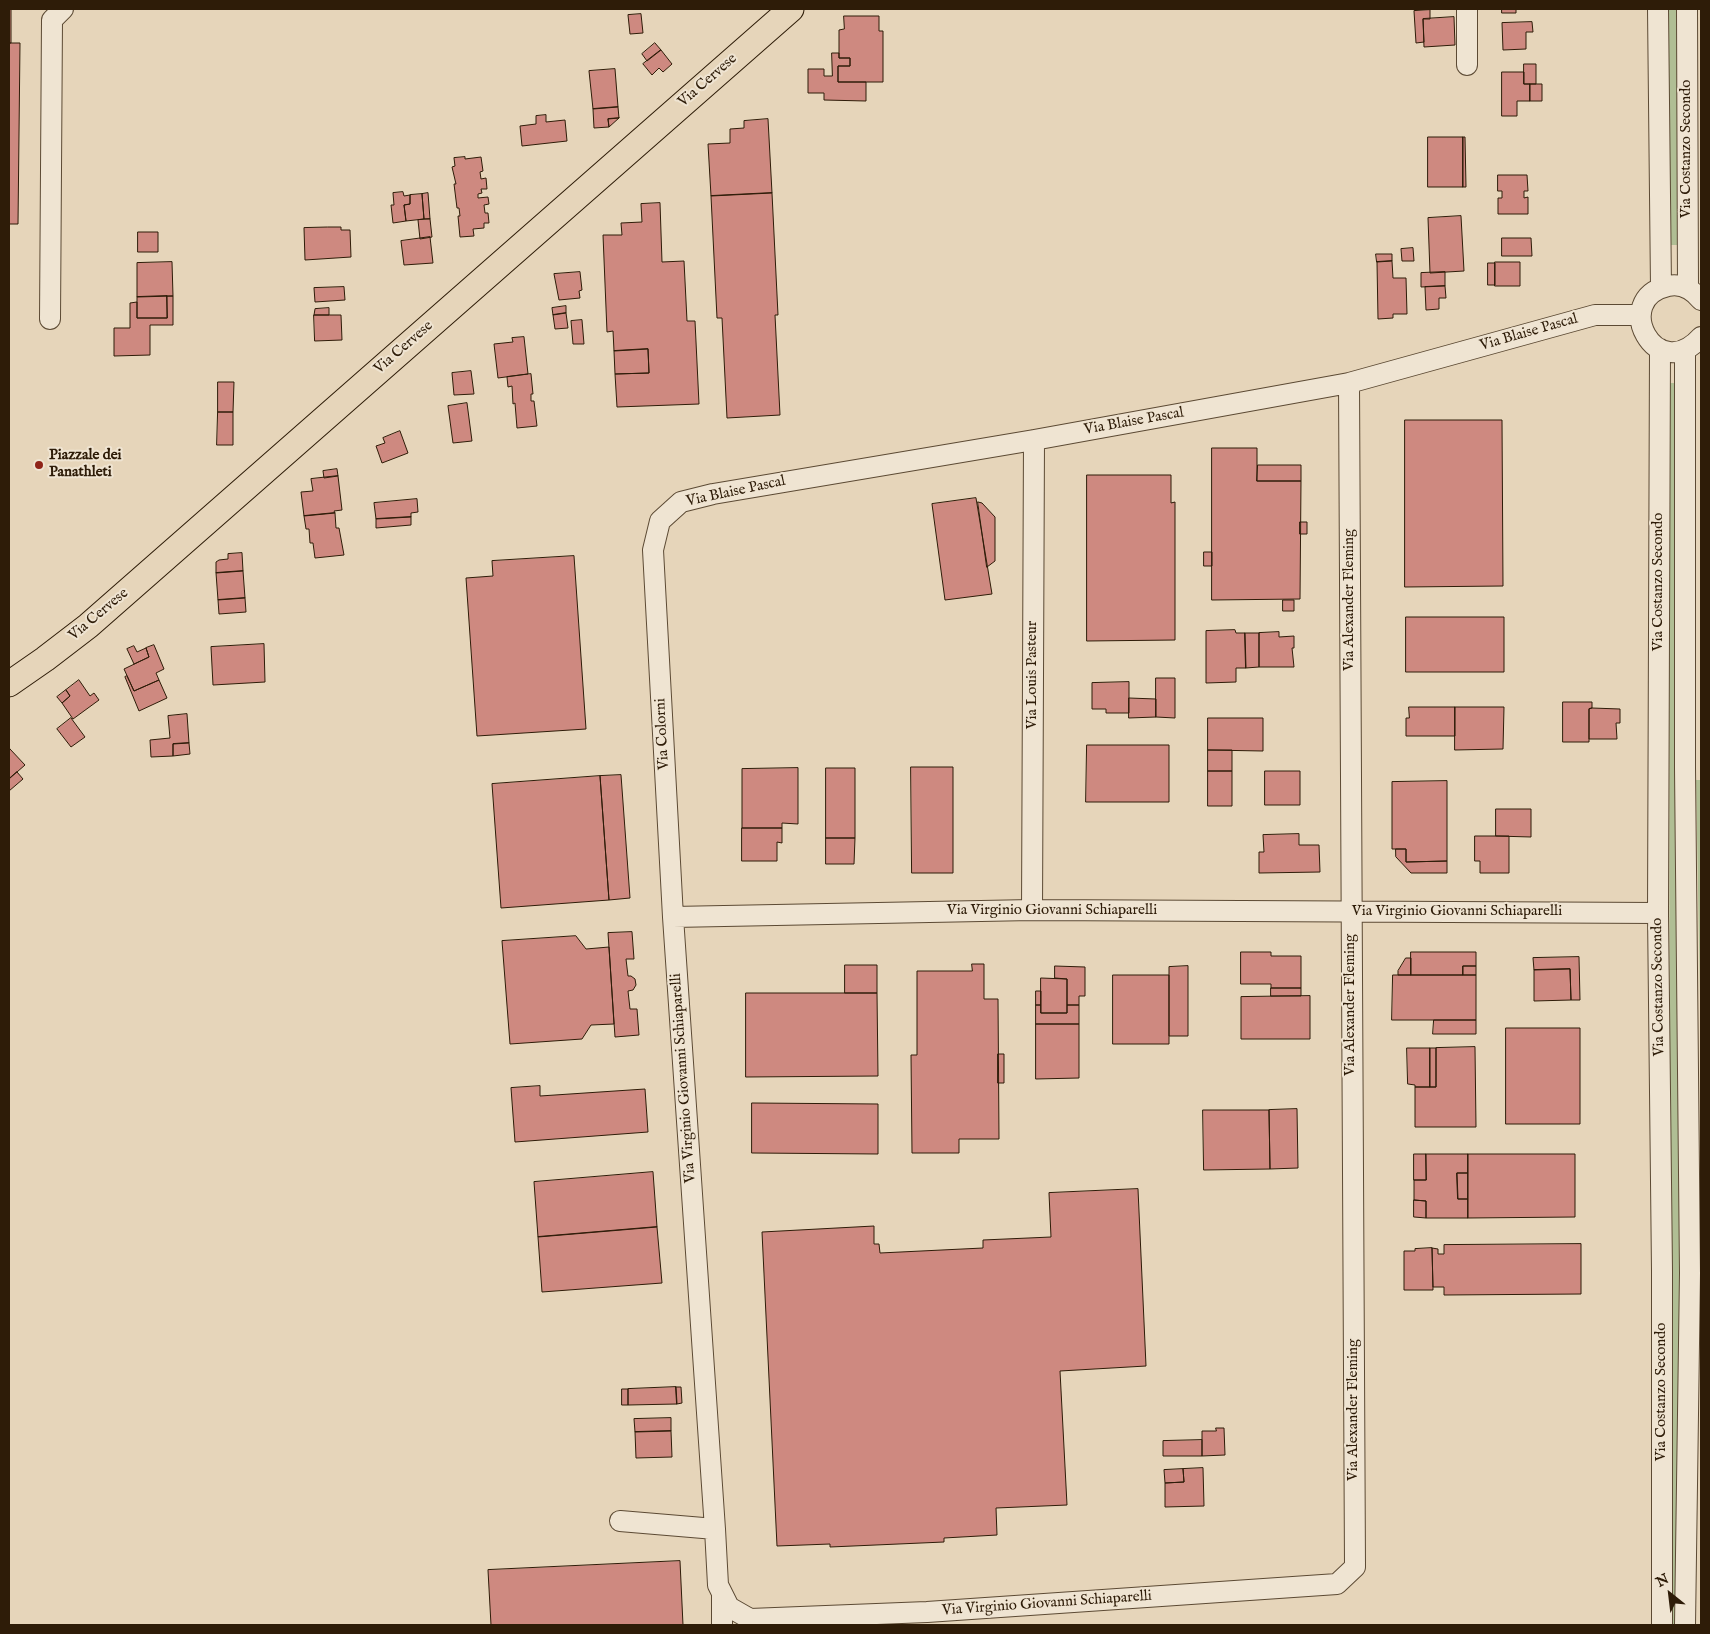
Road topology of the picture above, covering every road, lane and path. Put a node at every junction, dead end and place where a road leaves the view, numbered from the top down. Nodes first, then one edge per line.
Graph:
1 (63, 9) edge
2 (791, 9) edge
3 (1467, 9) edge
4 (1658, 9) edge
5 (1686, 9) edge
6 (1467, 65) dead end
7 (1661, 288) junction
8 (1694, 294) edge
9 (1640, 315) junction
10 (50, 319) dead end
11 (1701, 337) edge
12 (1660, 349) junction
13 (1685, 350) junction
14 (1350, 383) junction
15 (1034, 440) junction
16 (653, 550) joint
17 (10, 683) edge
18 (1693, 768) edge
19 (1032, 910) junction
20 (1351, 911) junction
21 (1658, 913) junction
22 (673, 917) junction
23 (1695, 1273) edge
24 (1694, 1402) edge
25 (620, 1521) dead end
26 (715, 1528) junction
27 (1693, 1563) edge
28 (1337, 1584) joint
29 (722, 1593) junction
30 (928, 1619) edge
31 (722, 1625) edge
32 (1662, 1625) edge
33 (1685, 1625) edge

1 - 10 street
2 - 17 main road, Via Cervese
3 - 6 street
4 - 7 street, Via Costanzo Secondo
5 - 8 street, Via Costanzo Secondo
7 - 8 street
7 - 9 street
9 - 12 street
9 - 14 street, Via Blaise Pascal
11 - 13 street
12 - 13 street
12 - 21 street, Via Costanzo Secondo
13 - 18 street, Via Costanzo Secondo
14 - 15 street, Via Blaise Pascal
14 - 20 street, Via Alexander Fleming
15 - 16 street, Via Blaise Pascal
15 - 19 street, Via Louis Pasteur
16 - 22 street, Via Colorni
18 - 23 street, Via Costanzo Secondo
19 - 20 street, Via Virginio Giovanni Schiaparelli
19 - 22 street, Via Virginio Giovanni Schiaparelli
20 - 21 street, Via Virginio Giovanni Schiaparelli
20 - 28 street, Via Alexander Fleming
21 - 32 street, Via Costanzo Secondo
22 - 26 street, Via Virginio Giovanni Schiaparelli
23 - 24 street, Via Costanzo Secondo
24 - 27 street, Via Costanzo Secondo
25 - 26 street
26 - 29 street, Via Virginio Giovanni Schiaparelli
27 - 33 street, Via Costanzo Secondo
28 - 30 street, Via Virginio Giovanni Schiaparelli
29 - 30 street, Via Virginio Giovanni Schiaparelli
29 - 31 street

